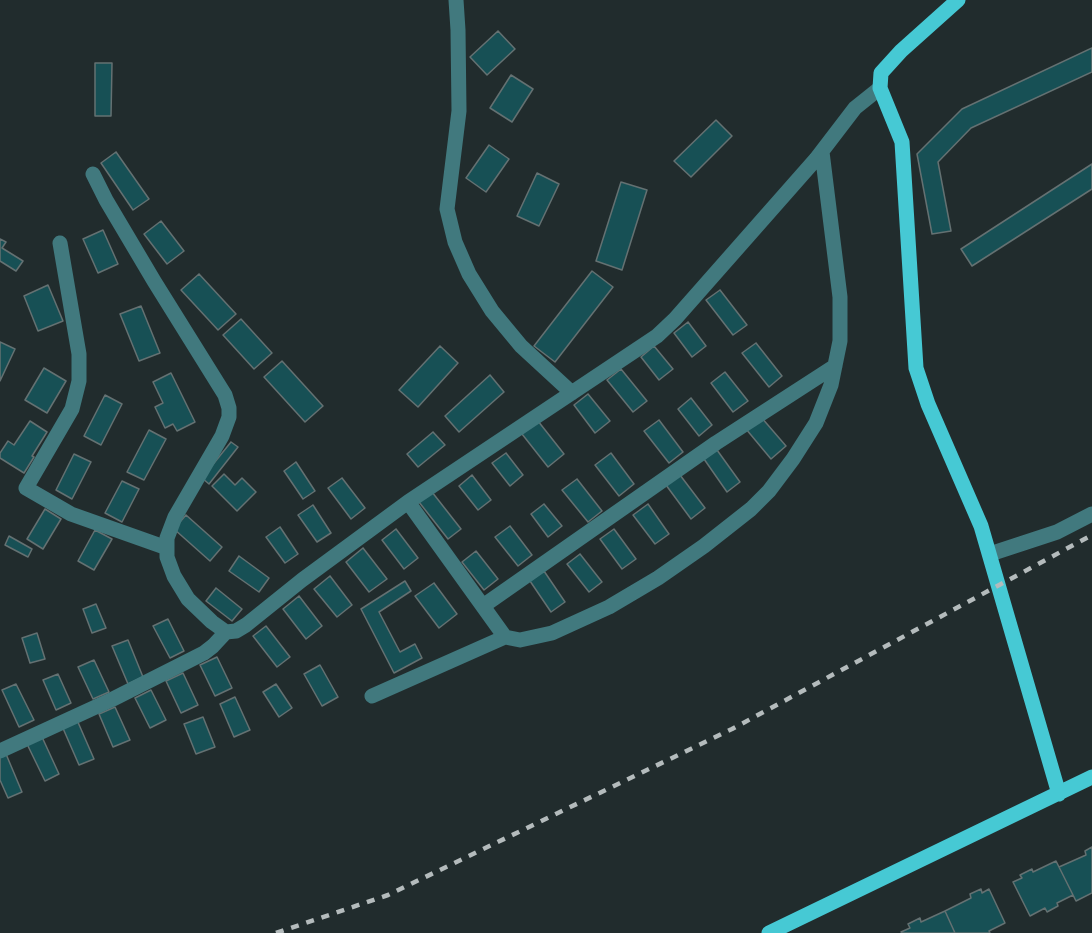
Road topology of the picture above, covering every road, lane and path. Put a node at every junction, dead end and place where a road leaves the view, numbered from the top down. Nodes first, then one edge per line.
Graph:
1 (456, 0) edge
2 (958, 0) edge
3 (880, 88) junction
4 (822, 152) junction
5 (93, 174) dead end
6 (60, 243) dead end
7 (835, 366) junction
8 (572, 393) junction
9 (408, 502) junction
10 (1092, 514) edge
11 (167, 548) junction
12 (990, 554) junction
13 (483, 606) junction
14 (226, 632) junction
15 (505, 637) junction
16 (372, 696) dead end
17 (0, 751) edge
18 (1092, 777) edge
19 (1059, 794) junction
20 (770, 933) edge

1 - 8 street
2 - 3 main road
3 - 4 street
3 - 12 main road
4 - 7 street
4 - 8 street
5 - 11 street
6 - 11 street
7 - 13 street
7 - 15 street
8 - 9 street
9 - 13 street
9 - 14 street
10 - 12 street
11 - 14 street
12 - 19 main road
13 - 15 street
14 - 17 street
15 - 16 street
18 - 19 main road
19 - 20 main road

